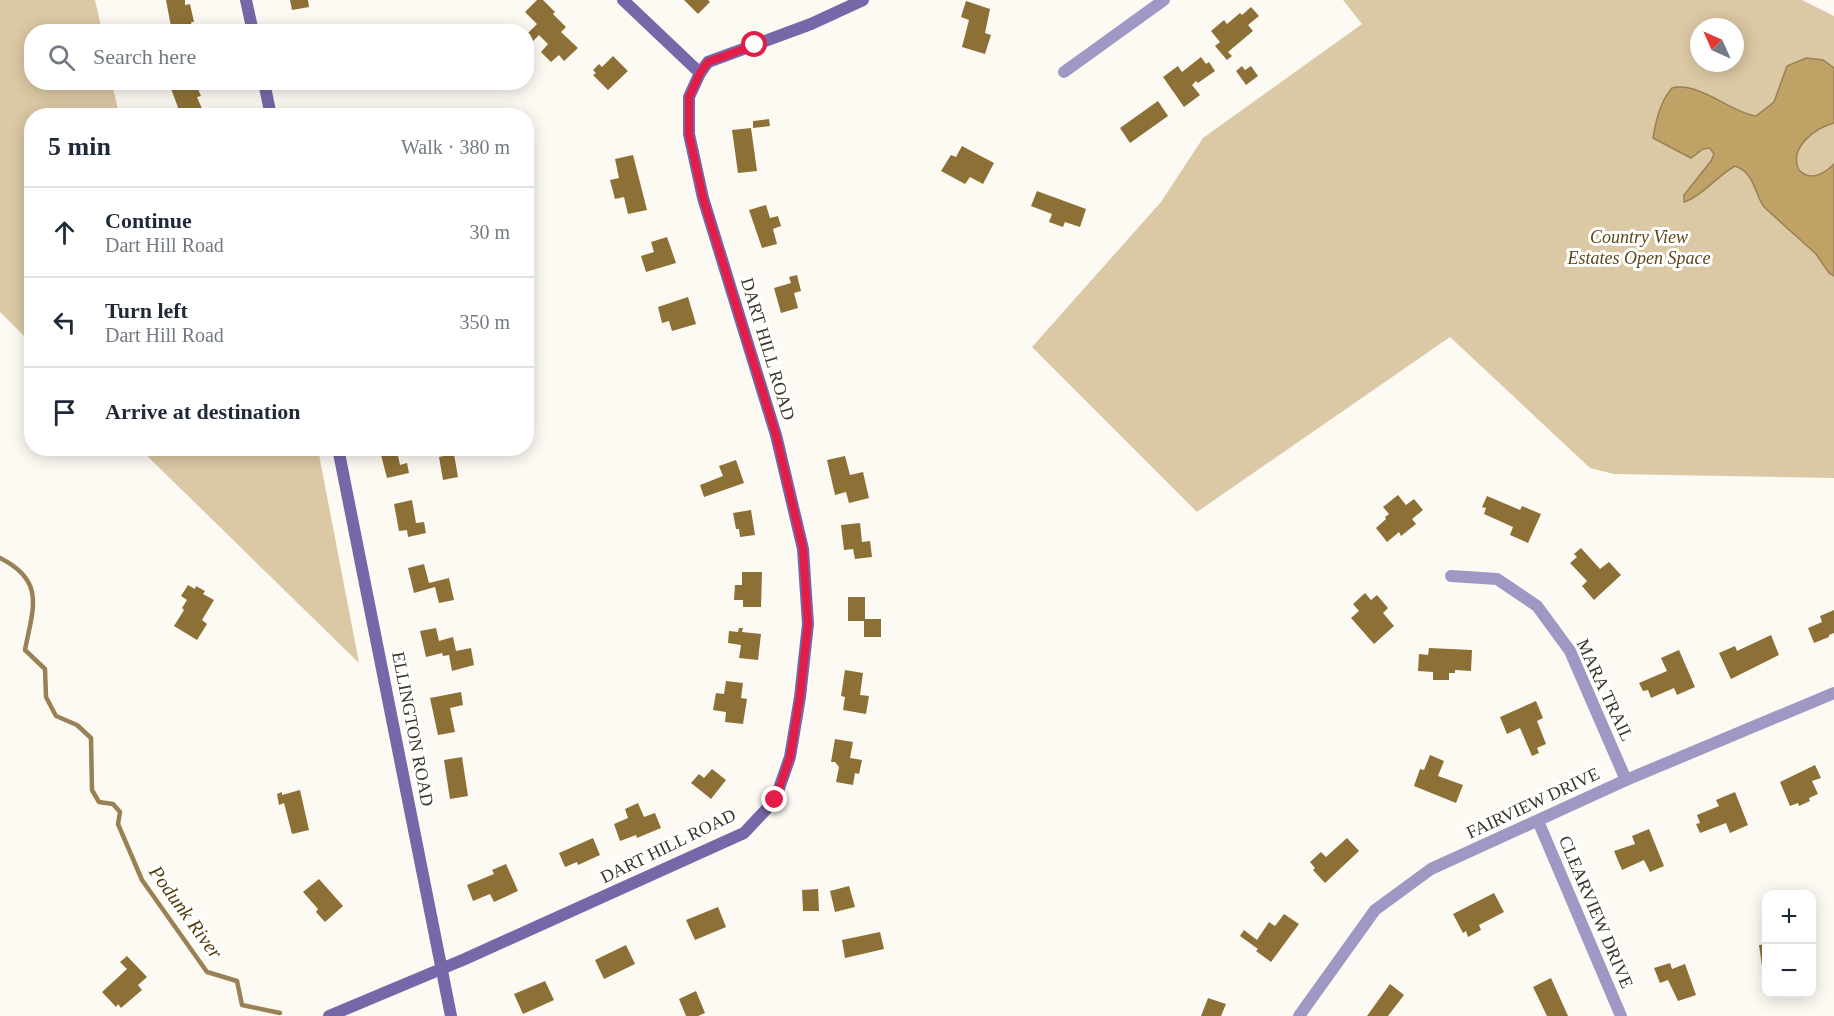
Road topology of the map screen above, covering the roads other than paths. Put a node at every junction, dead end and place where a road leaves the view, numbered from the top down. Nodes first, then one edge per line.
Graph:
1 (246, 0) edge
2 (623, 0) edge
3 (863, 0) edge
4 (1164, 0) edge
5 (251, 24) edge
6 (1064, 72) dead end
7 (700, 73) junction
8 (266, 90) edge
9 (269, 108) edge
10 (340, 456) edge
11 (1451, 576) dead end
12 (1834, 693) edge
13 (1626, 780) junction
14 (1538, 821) junction
15 (442, 968) junction
16 (329, 1016) edge
17 (451, 1016) edge
18 (1299, 1016) edge
19 (1621, 1016) edge

1 - 5 street
2 - 7 street
3 - 7 street
4 - 6 street
7 - 15 street, DART HILL ROAD
8 - 9 street
10 - 15 street, ELLINGTON ROAD
11 - 13 street, MARA TRAIL
12 - 13 street, FAIRVIEW DRIVE
13 - 14 street, FAIRVIEW DRIVE
14 - 18 street, FAIRVIEW DRIVE
14 - 19 street, CLEARVIEW DRIVE
15 - 16 street, DART HILL ROAD
15 - 17 street, ELLINGTON ROAD

